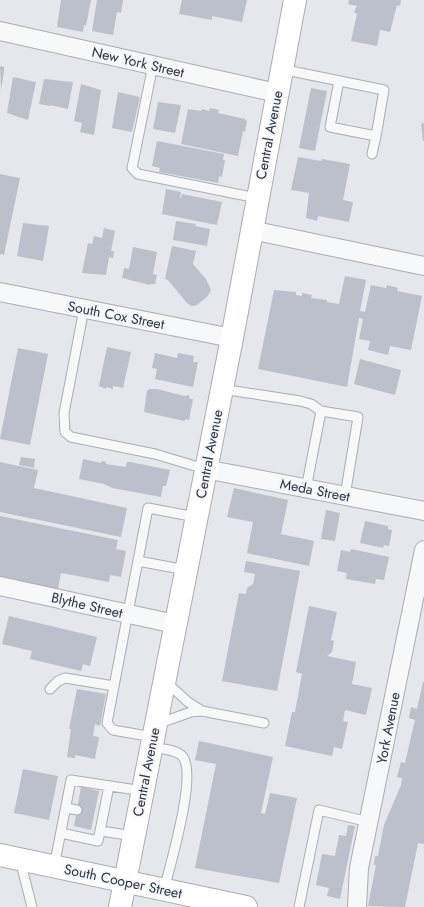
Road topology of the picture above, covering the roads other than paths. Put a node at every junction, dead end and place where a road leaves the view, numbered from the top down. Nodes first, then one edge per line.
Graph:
1 (294, 0) edge
2 (0, 31) edge
3 (153, 65) junction
4 (281, 69) junction
5 (339, 81) junction
6 (277, 93) junction
7 (376, 136) junction
8 (372, 154) dead end
9 (257, 198) junction
10 (251, 230) junction
11 (424, 266) edge
12 (0, 292) edge
13 (84, 309) junction
14 (232, 338) junction
15 (222, 389) junction
16 (321, 411) junction
17 (205, 469) junction
18 (306, 488) junction
19 (345, 496) junction
20 (424, 511) edge
21 (196, 517) junction
22 (424, 550) edge
23 (138, 560) junction
24 (186, 570) junction
25 (0, 586) edge
26 (128, 614) junction
27 (175, 624) junction
28 (164, 681) junction
29 (114, 686) junction
30 (50, 689) dead end
31 (202, 711) junction
32 (264, 723) dead end
33 (153, 736) junction
34 (108, 786) junction
35 (143, 791) junction
36 (66, 808) junction
37 (77, 810) dead end
38 (369, 822) junction
39 (101, 831) junction
40 (61, 833) junction
41 (134, 836) junction
42 (10, 857) edge
43 (54, 867) junction
44 (125, 882) junction
45 (164, 890) junction
46 (214, 904) edge
47 (32, 907) edge
48 (120, 907) edge
49 (246, 907) edge
50 (299, 907) edge
51 (357, 907) edge

1 - 4 main road, Central Avenue
2 - 3 street, New York Street
3 - 6 street, New York Street
3 - 9 lane
4 - 5 lane
4 - 6 main road, Central Avenue
5 - 7 lane
5 - 7 lane
6 - 9 main road, Central Avenue
7 - 8 lane
9 - 10 main road, Central Avenue
10 - 11 street
10 - 14 main road, Central Avenue
12 - 13 street, South Cox Street
13 - 14 street, South Cox Street
13 - 17 lane
14 - 15 main road, Central Avenue
15 - 16 lane
15 - 17 main road, Central Avenue
16 - 18 lane
16 - 19 lane
17 - 18 street, Meda Street
17 - 21 main road, Central Avenue
18 - 19 street, Meda Street
19 - 20 street, Meda Street
21 - 23 lane
21 - 24 main road, Central Avenue
22 - 38 street, York Avenue
23 - 24 lane
23 - 26 lane
24 - 27 main road, Central Avenue
25 - 26 street, Blythe Street
26 - 27 street, Blythe Street
26 - 29 lane
27 - 28 main road, Central Avenue
28 - 31 lane
28 - 33 main road, Central Avenue
29 - 30 lane
29 - 33 lane
31 - 32 lane
31 - 33 lane
33 - 35 main road, Central Avenue
33 - 45 lane
34 - 35 lane
34 - 36 lane
34 - 39 lane
35 - 41 main road, Central Avenue
36 - 37 lane
36 - 40 lane
38 - 50 lane
38 - 51 street, York Avenue
39 - 40 lane
39 - 41 lane
40 - 43 lane
41 - 44 main road, Central Avenue
42 - 43 main road, South Cooper Street
42 - 47 lane
43 - 44 main road, South Cooper Street
44 - 45 main road, South Cooper Street
44 - 48 main road, Central Avenue
45 - 46 main road, South Cooper Street
46 - 49 main road, South Cooper Street

